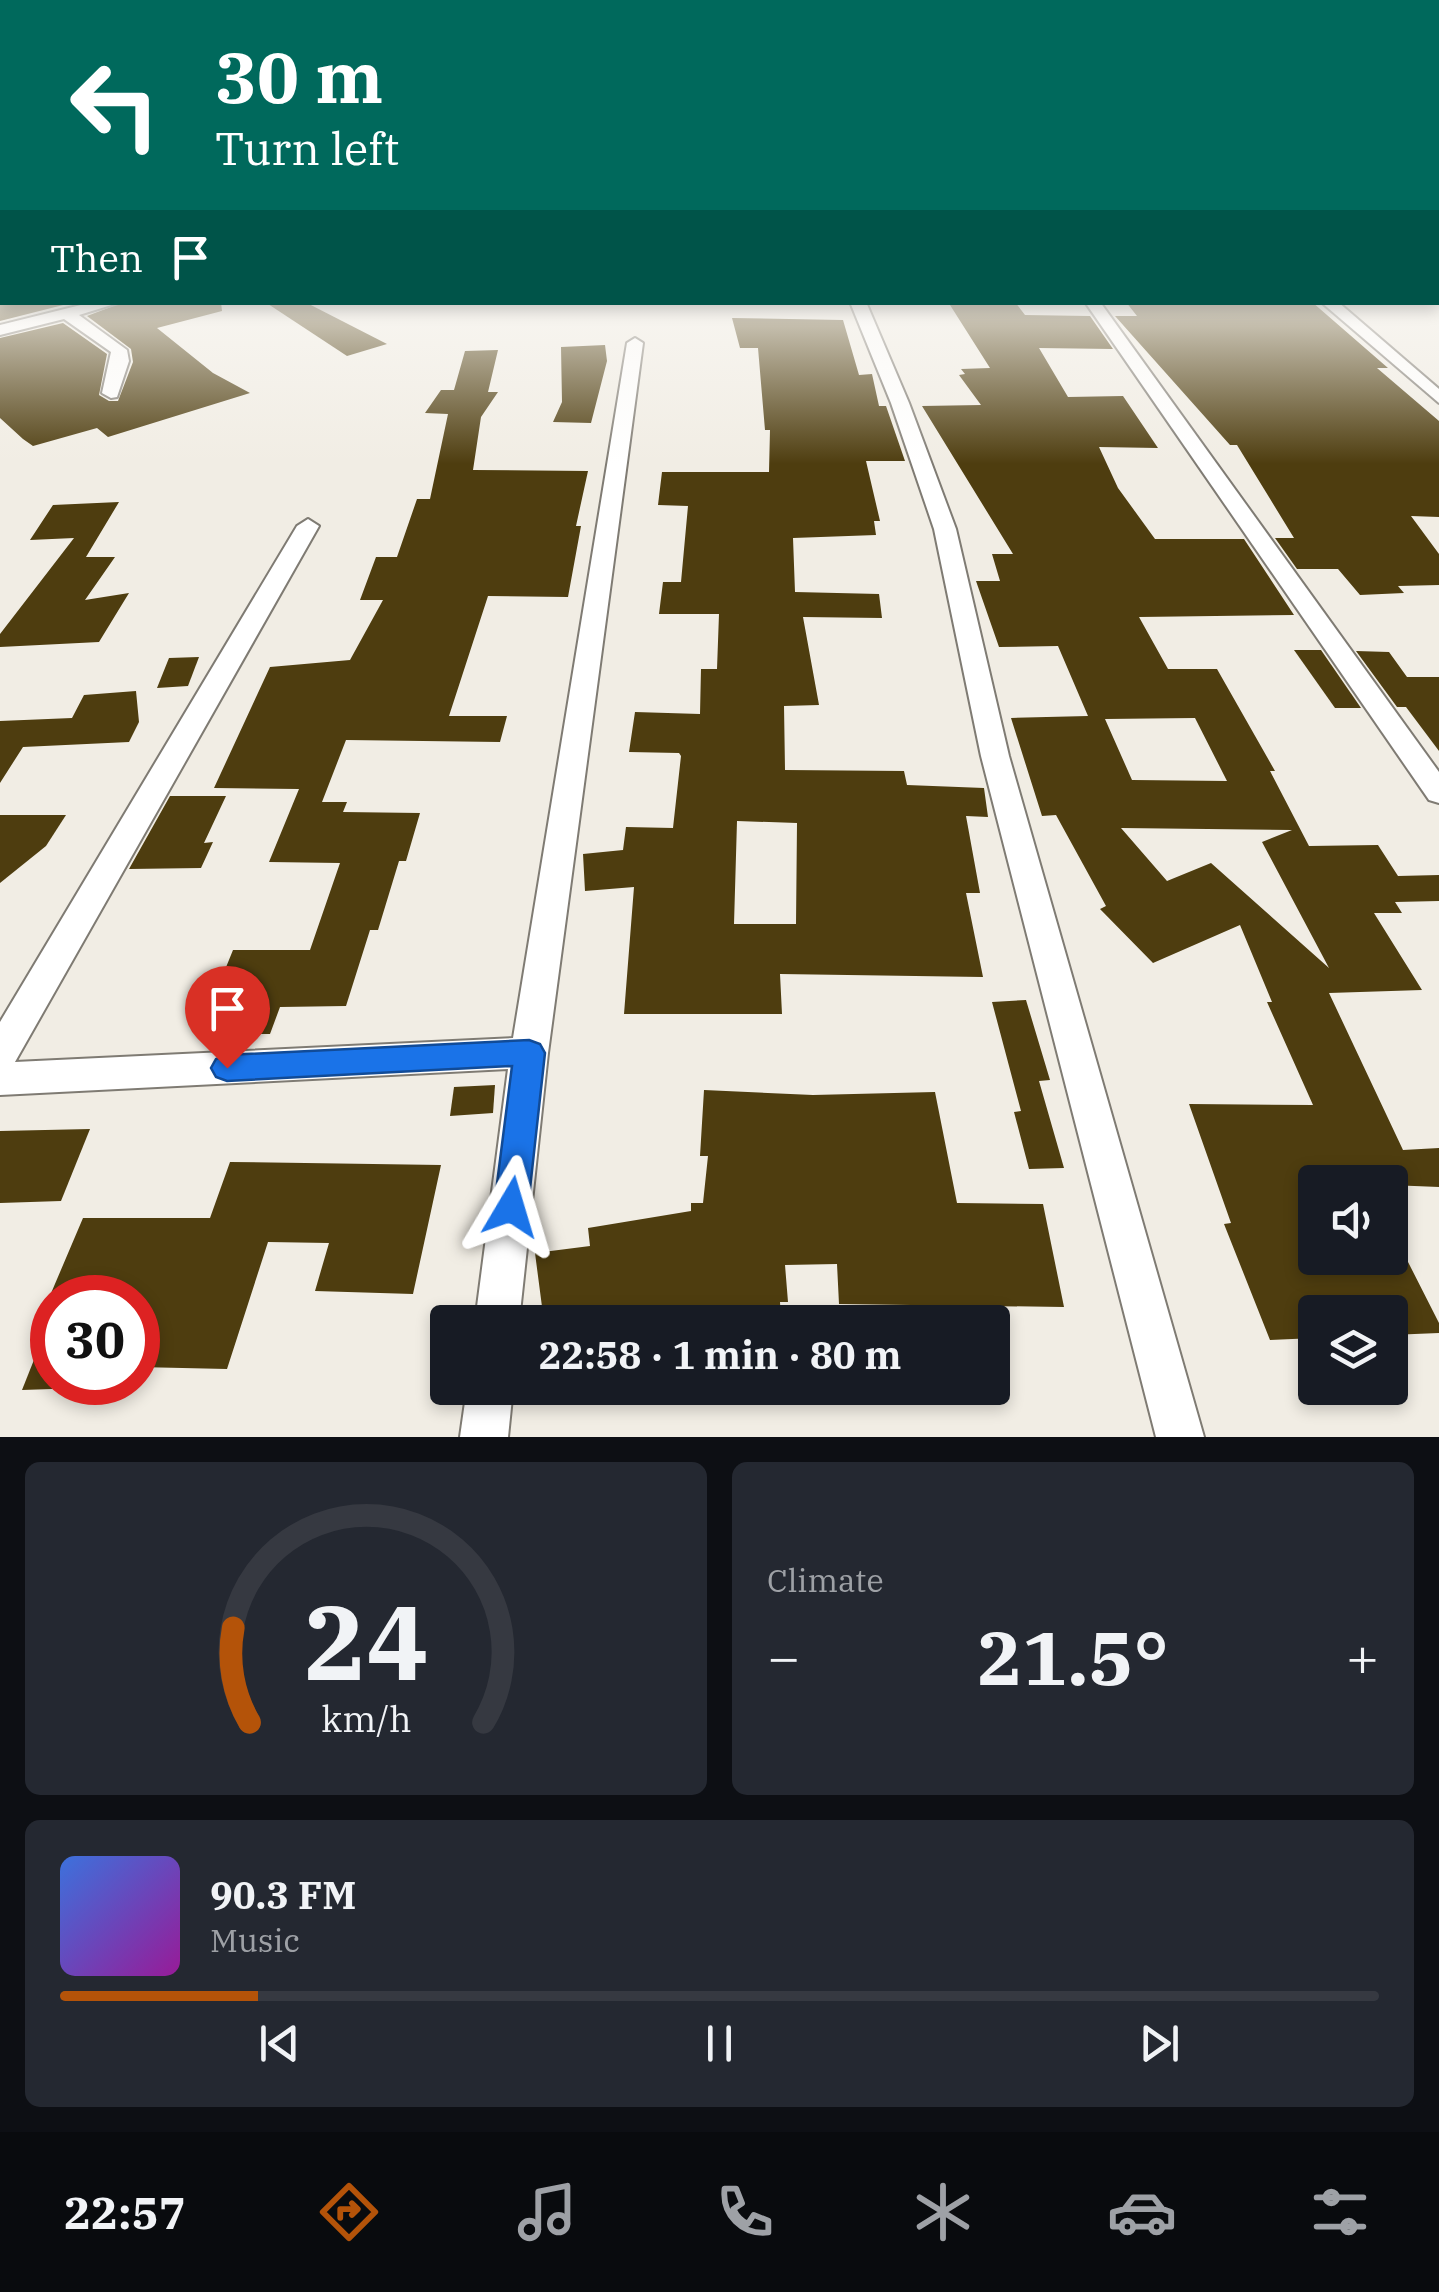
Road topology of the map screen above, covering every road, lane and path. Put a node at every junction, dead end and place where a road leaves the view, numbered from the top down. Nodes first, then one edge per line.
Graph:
1 (90, 330) edge
2 (870, 330) edge
3 (1112, 330) edge
4 (1360, 330) edge
5 (635, 343) dead end
6 (111, 392) dead end
7 (1439, 398) edge
8 (308, 526) dead end
9 (1439, 793) edge
10 (529, 1053) junction
11 (0, 1055) edge
12 (0, 1079) edge
13 (499, 1305) edge
14 (488, 1405) edge
15 (484, 1437) edge
16 (1180, 1437) edge

1 - 6 street
2 - 16 street
3 - 9 street
4 - 7 street
5 - 10 street
8 - 11 street
10 - 12 street
10 - 13 street
14 - 15 street

